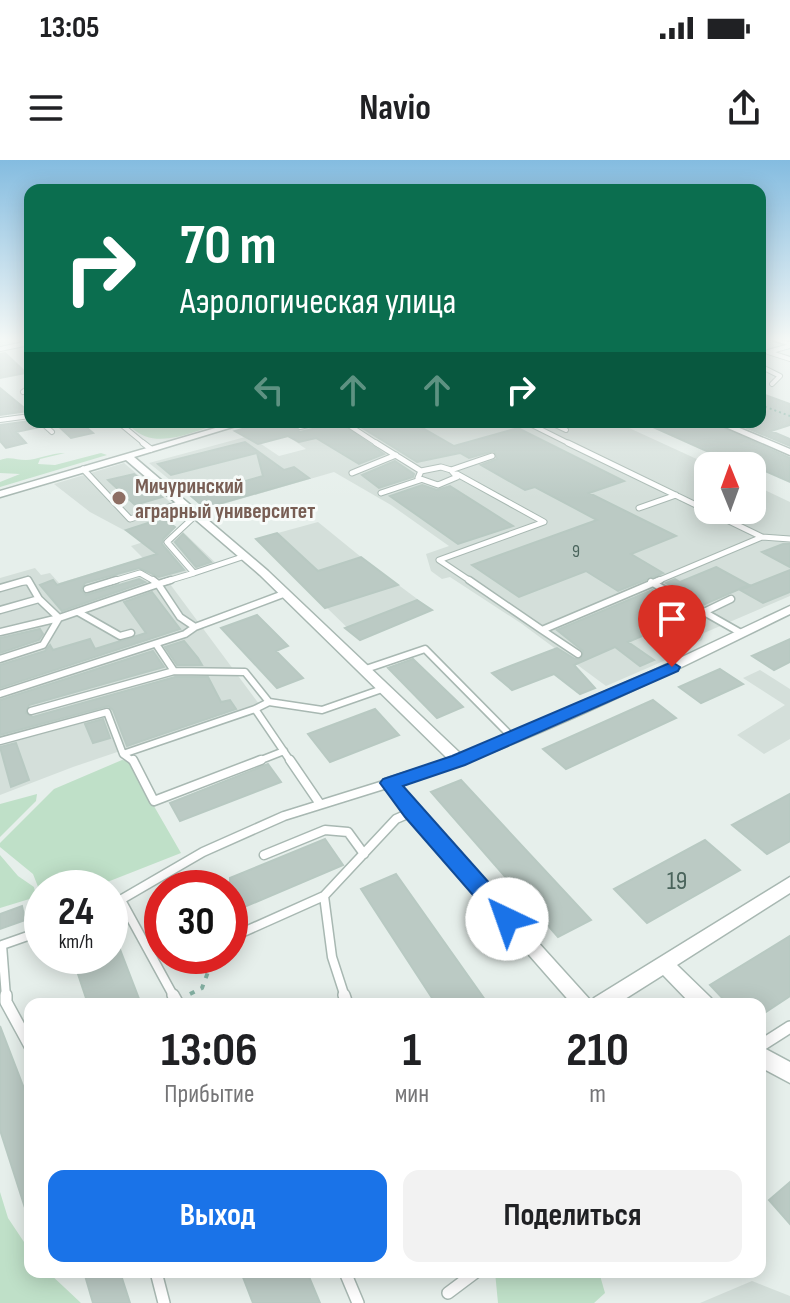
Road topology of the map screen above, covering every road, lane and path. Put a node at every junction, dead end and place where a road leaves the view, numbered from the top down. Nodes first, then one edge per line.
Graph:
1 (766, 407) edge
2 (790, 416) edge
3 (24, 417) edge
4 (0, 420) edge
5 (48, 428) edge
6 (125, 428) edge
7 (224, 428) edge
8 (353, 428) edge
9 (538, 428) edge
10 (562, 428) edge
11 (732, 428) edge
12 (566, 430) dead end
13 (52, 432) dead end
14 (151, 449) junction
15 (790, 452) edge
16 (396, 455) junction
17 (127, 456) junction
18 (492, 456) dead end
19 (83, 469) junction
20 (421, 471) junction
21 (454, 472) junction
22 (352, 473) dead end
23 (420, 480) junction
24 (381, 493) dead end
25 (0, 494) edge
26 (676, 495) junction
27 (182, 503) junction
28 (639, 508) dead end
29 (196, 515) junction
30 (762, 537) junction
31 (790, 539) edge
32 (245, 556) junction
33 (194, 573) junction
34 (651, 582) junction
35 (158, 584) junction
36 (0, 588) edge
37 (87, 589) dead end
38 (286, 593) junction
39 (39, 599) junction
40 (731, 599) dead end
41 (0, 610) edge
42 (790, 610) edge
43 (78, 612) junction
44 (704, 612) junction
45 (59, 618) junction
46 (195, 627) junction
47 (542, 630) junction
48 (0, 632) edge
49 (131, 633) dead end
50 (741, 633) junction
51 (156, 644) junction
52 (578, 654) dead end
53 (0, 659) edge
54 (363, 670) junction
55 (174, 671) junction
56 (382, 689) junction
57 (0, 694) edge
58 (269, 702) junction
59 (255, 709) junction
60 (31, 711) dead end
61 (512, 737) junction
62 (0, 741) edge
63 (284, 751) junction
64 (123, 754) junction
65 (459, 761) junction
66 (390, 783) junction
67 (320, 804) junction
68 (412, 812) junction
69 (364, 854) junction
70 (264, 855) dead end
71 (790, 884) edge
72 (324, 896) junction
73 (128, 898) edge
74 (128, 913) edge
75 (248, 930) edge
76 (24, 937) edge
77 (664, 964) junction
78 (207, 974) edge
79 (174, 998) edge
80 (185, 998) edge
81 (345, 998) edge
82 (579, 998) edge
83 (610, 998) edge
84 (698, 998) edge
85 (790, 1027) edge
86 (24, 1035) edge
87 (766, 1053) edge
88 (766, 1059) edge
89 (790, 1073) edge
90 (158, 1278) edge
91 (348, 1278) edge
92 (468, 1278) edge
93 (448, 1293) dead end
94 (164, 1303) edge
95 (358, 1303) edge

1 - 2 path
3 - 4 lane
5 - 13 lane
6 - 14 lane
7 - 14 street
8 - 16 lane
9 - 26 lane
10 - 12 lane
11 - 15 street
14 - 17 street
16 - 20 lane
16 - 22 lane
17 - 19 street
17 - 27 street
18 - 21 lane
19 - 25 street
19 - 27 lane
20 - 21 lane
20 - 23 lane
21 - 23 lane
21 - 47 lane
23 - 24 lane
26 - 28 lane
26 - 30 lane
27 - 29 street
29 - 32 street
29 - 33 lane
30 - 31 lane
30 - 34 lane
32 - 33 lane
32 - 38 street
33 - 35 lane
34 - 44 lane
34 - 47 lane
35 - 37 lane
35 - 43 lane
35 - 46 lane
36 - 39 lane
38 - 46 lane
38 - 54 street
39 - 41 lane
39 - 45 lane
40 - 44 lane
42 - 50 street
43 - 45 lane
43 - 49 lane
44 - 50 lane
45 - 48 lane
45 - 53 lane
46 - 51 lane
47 - 52 lane
50 - 61 street
51 - 55 lane
51 - 57 lane
54 - 56 street
54 - 61 lane
55 - 58 lane
55 - 60 lane
56 - 58 lane
56 - 65 street
58 - 59 lane
59 - 63 lane
59 - 64 lane
61 - 65 street
62 - 64 lane
63 - 64 lane
63 - 67 lane
65 - 66 street
66 - 67 lane
66 - 68 street
67 - 73 lane
68 - 69 lane
68 - 82 street
69 - 70 lane
69 - 72 lane
71 - 77 street
72 - 75 lane
72 - 81 lane
74 - 79 lane
76 - 86 lane
77 - 83 street
77 - 84 street
78 - 80 path
85 - 87 lane
88 - 89 street
90 - 94 lane
91 - 95 lane
92 - 93 lane

